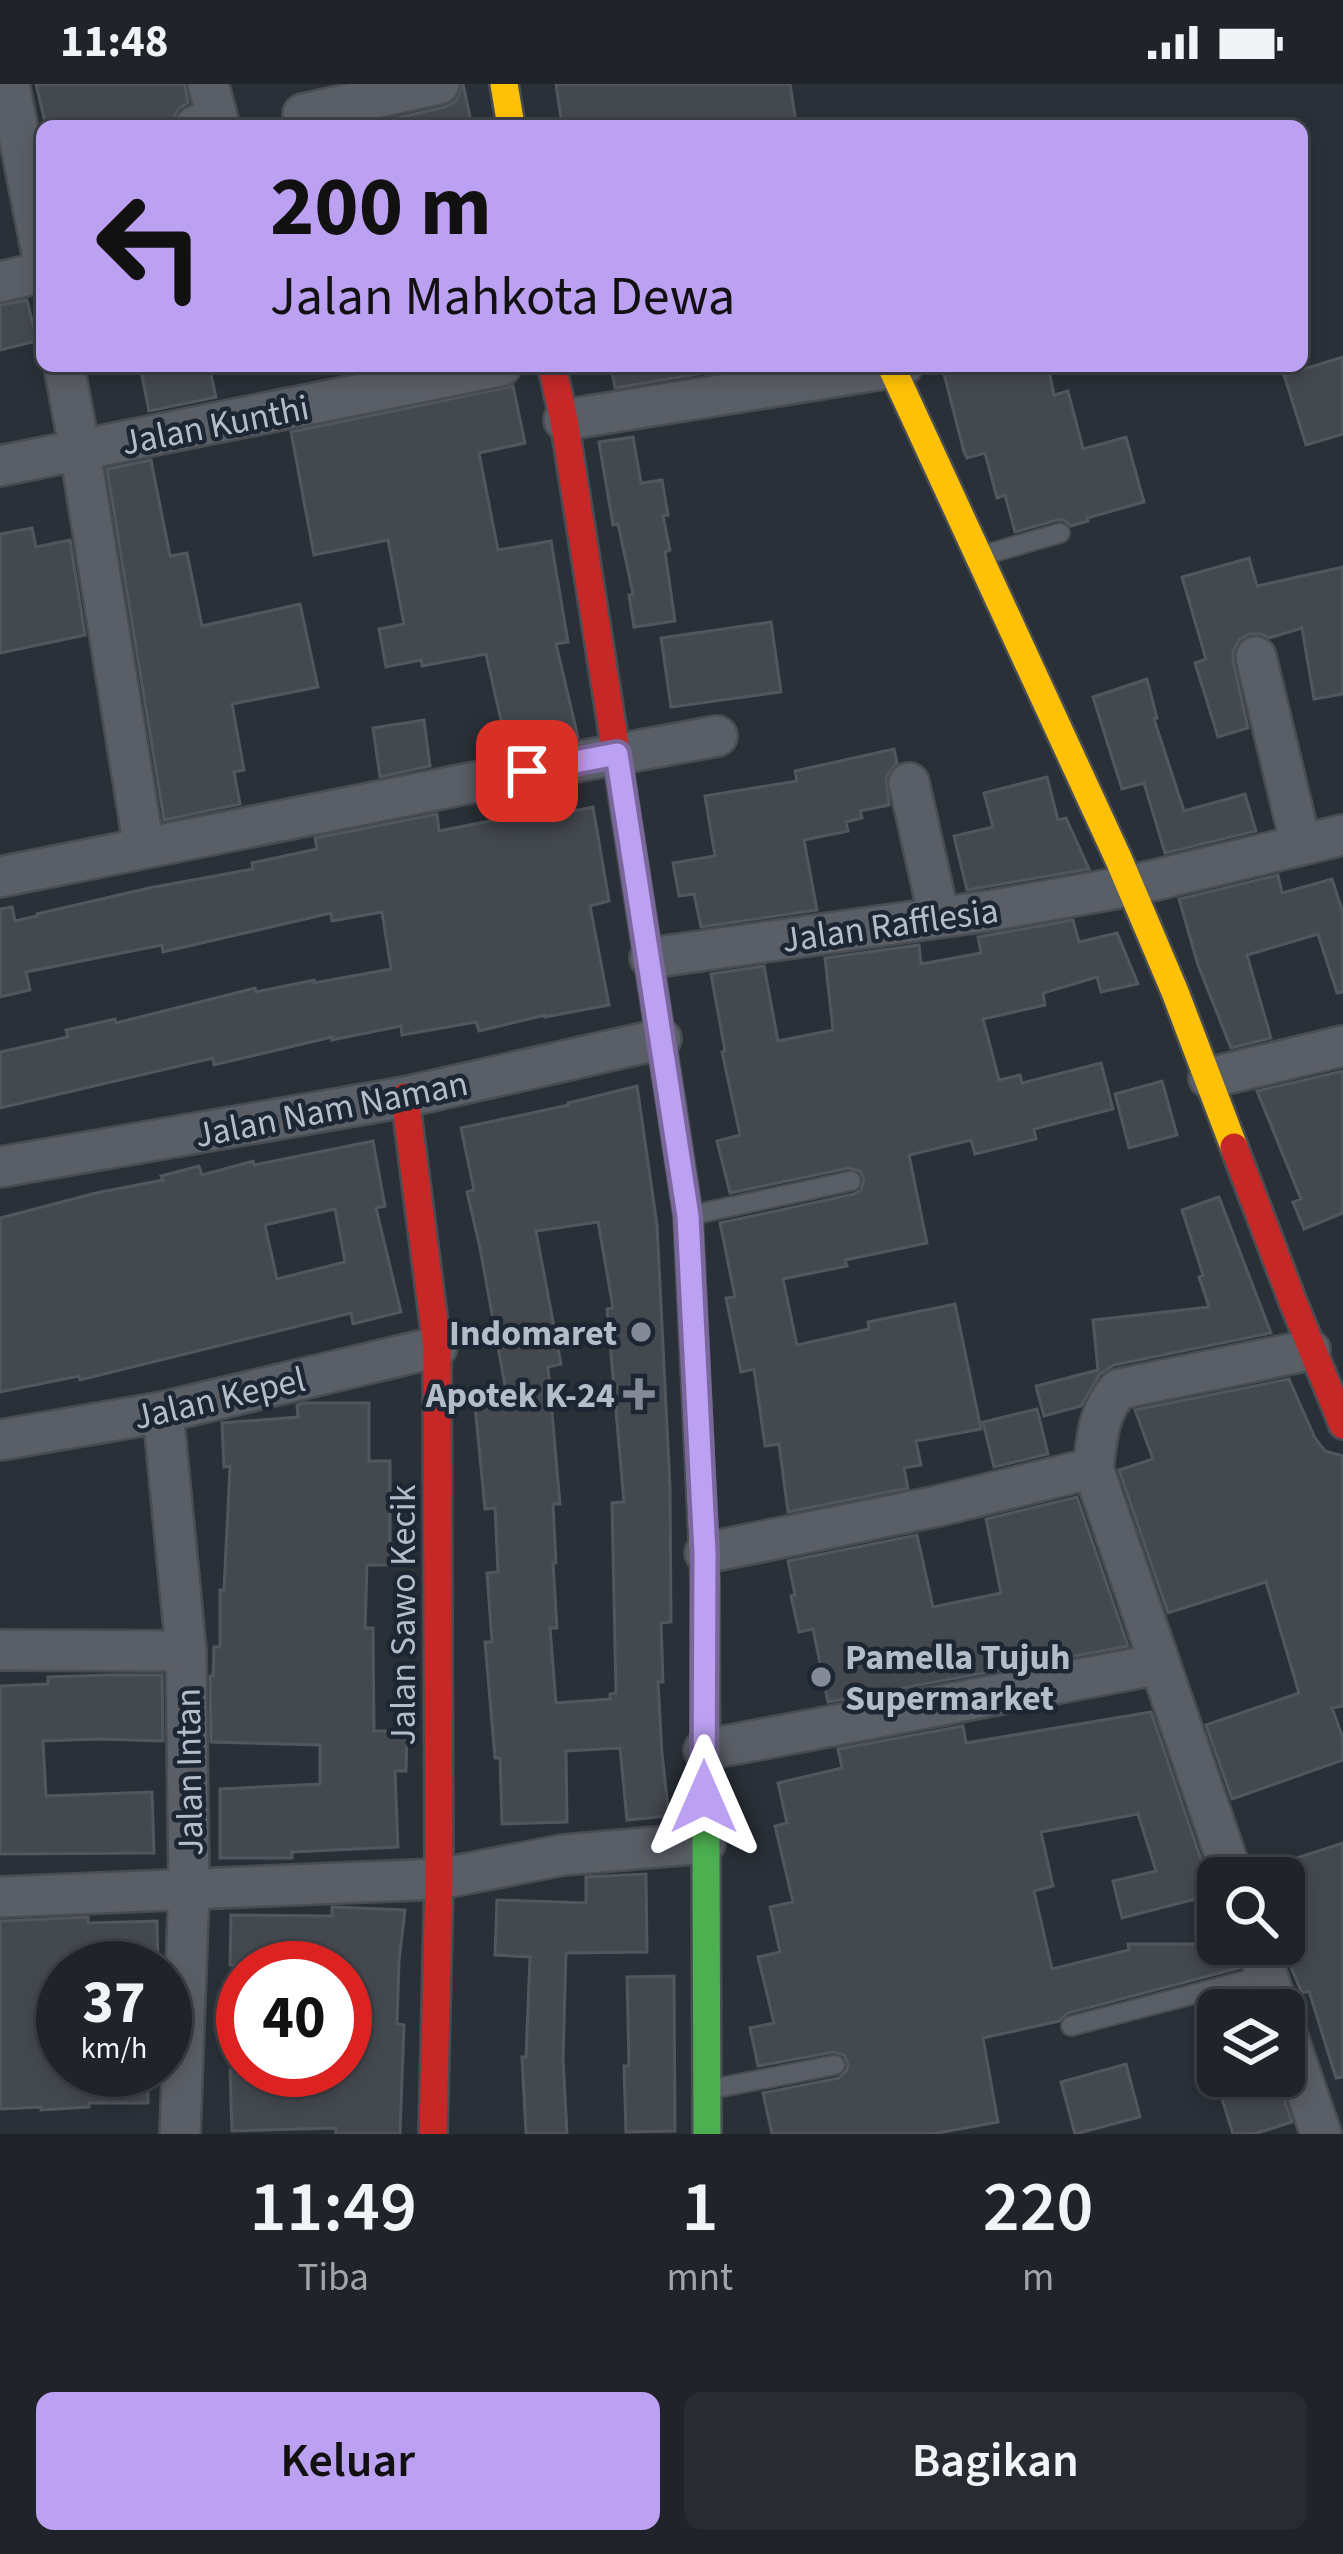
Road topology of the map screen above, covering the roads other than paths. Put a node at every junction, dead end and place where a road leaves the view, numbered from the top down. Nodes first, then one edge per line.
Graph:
1 (208, 84) edge
2 (439, 84) edge
3 (504, 84) edge
4 (7, 92) edge
5 (303, 114) dead end
6 (218, 120) edge
7 (510, 120) edge
8 (34, 170) edge
9 (36, 273) edge
10 (0, 282) edge
11 (65, 372) edge
12 (471, 372) edge
13 (553, 372) edge
14 (864, 372) edge
15 (897, 372) edge
16 (564, 420) junction
17 (80, 451) junction
18 (0, 466) edge
19 (1060, 533) dead end
20 (980, 557) junction
21 (1256, 657) dead end
22 (716, 736) dead end
23 (617, 754) junction
24 (909, 782) dead end
25 (1343, 835) edge
26 (1301, 845) junction
27 (144, 848) junction
28 (0, 877) edge
29 (1130, 886) junction
30 (938, 917) junction
31 (650, 958) junction
32 (661, 1039) junction
33 (1343, 1046) edge
34 (1209, 1078) junction
35 (405, 1097) junction
36 (0, 1167) edge
37 (851, 1181) dead end
38 (688, 1216) junction
39 (436, 1346) junction
40 (1310, 1350) junction
41 (163, 1412) junction
42 (1343, 1425) edge
43 (0, 1440) edge
44 (1094, 1468) junction
45 (705, 1553) junction
46 (0, 1650) edge
47 (186, 1651) junction
48 (1160, 1664) junction
49 (704, 1750) junction
50 (705, 1844) junction
51 (1226, 1857) edge
52 (439, 1879) junction
53 (189, 1888) junction
54 (0, 1898) edge
55 (1267, 1976) edge
56 (1071, 2026) dead end
57 (835, 2066) dead end
58 (1305, 2087) edge
59 (707, 2090) junction
60 (180, 2134) edge
61 (433, 2134) edge
62 (707, 2134) edge
63 (1321, 2134) edge

1 - 6 street
2 - 5 street
3 - 7 street
4 - 8 street
9 - 10 street
11 - 17 street
12 - 17 street, Jalan Kunthi
13 - 16 street
14 - 16 street
15 - 20 street
16 - 23 street
17 - 18 street, Jalan Kunthi
17 - 27 street
19 - 20 lane
20 - 29 street
21 - 26 street
22 - 23 street
23 - 27 street
23 - 31 street
24 - 30 street
25 - 26 street, Jalan Rafflesia
26 - 29 street, Jalan Rafflesia
27 - 28 street
29 - 30 street, Jalan Rafflesia
29 - 34 street
30 - 31 street, Jalan Rafflesia
31 - 32 street
32 - 35 street, Jalan Nam Naman
32 - 38 street
33 - 34 street
34 - 40 street
35 - 36 street, Jalan Nam Naman
35 - 39 street, Jalan Sawo Kecik
37 - 38 lane
38 - 45 street
39 - 41 street, Jalan Kepel
39 - 52 street, Jalan Sawo Kecik
40 - 42 street
40 - 44 street
41 - 43 street, Jalan Kepel
41 - 47 street, Jalan Intan
44 - 45 street
44 - 48 street
45 - 49 street
46 - 47 street
47 - 53 street, Jalan Intan
48 - 49 street
48 - 51 street
49 - 50 street
50 - 52 street
50 - 59 street
52 - 53 street
52 - 61 street, Jalan Sawo Kecik
53 - 54 street
53 - 60 street, Jalan Intan
55 - 56 lane
57 - 59 lane
58 - 63 street
59 - 62 street

